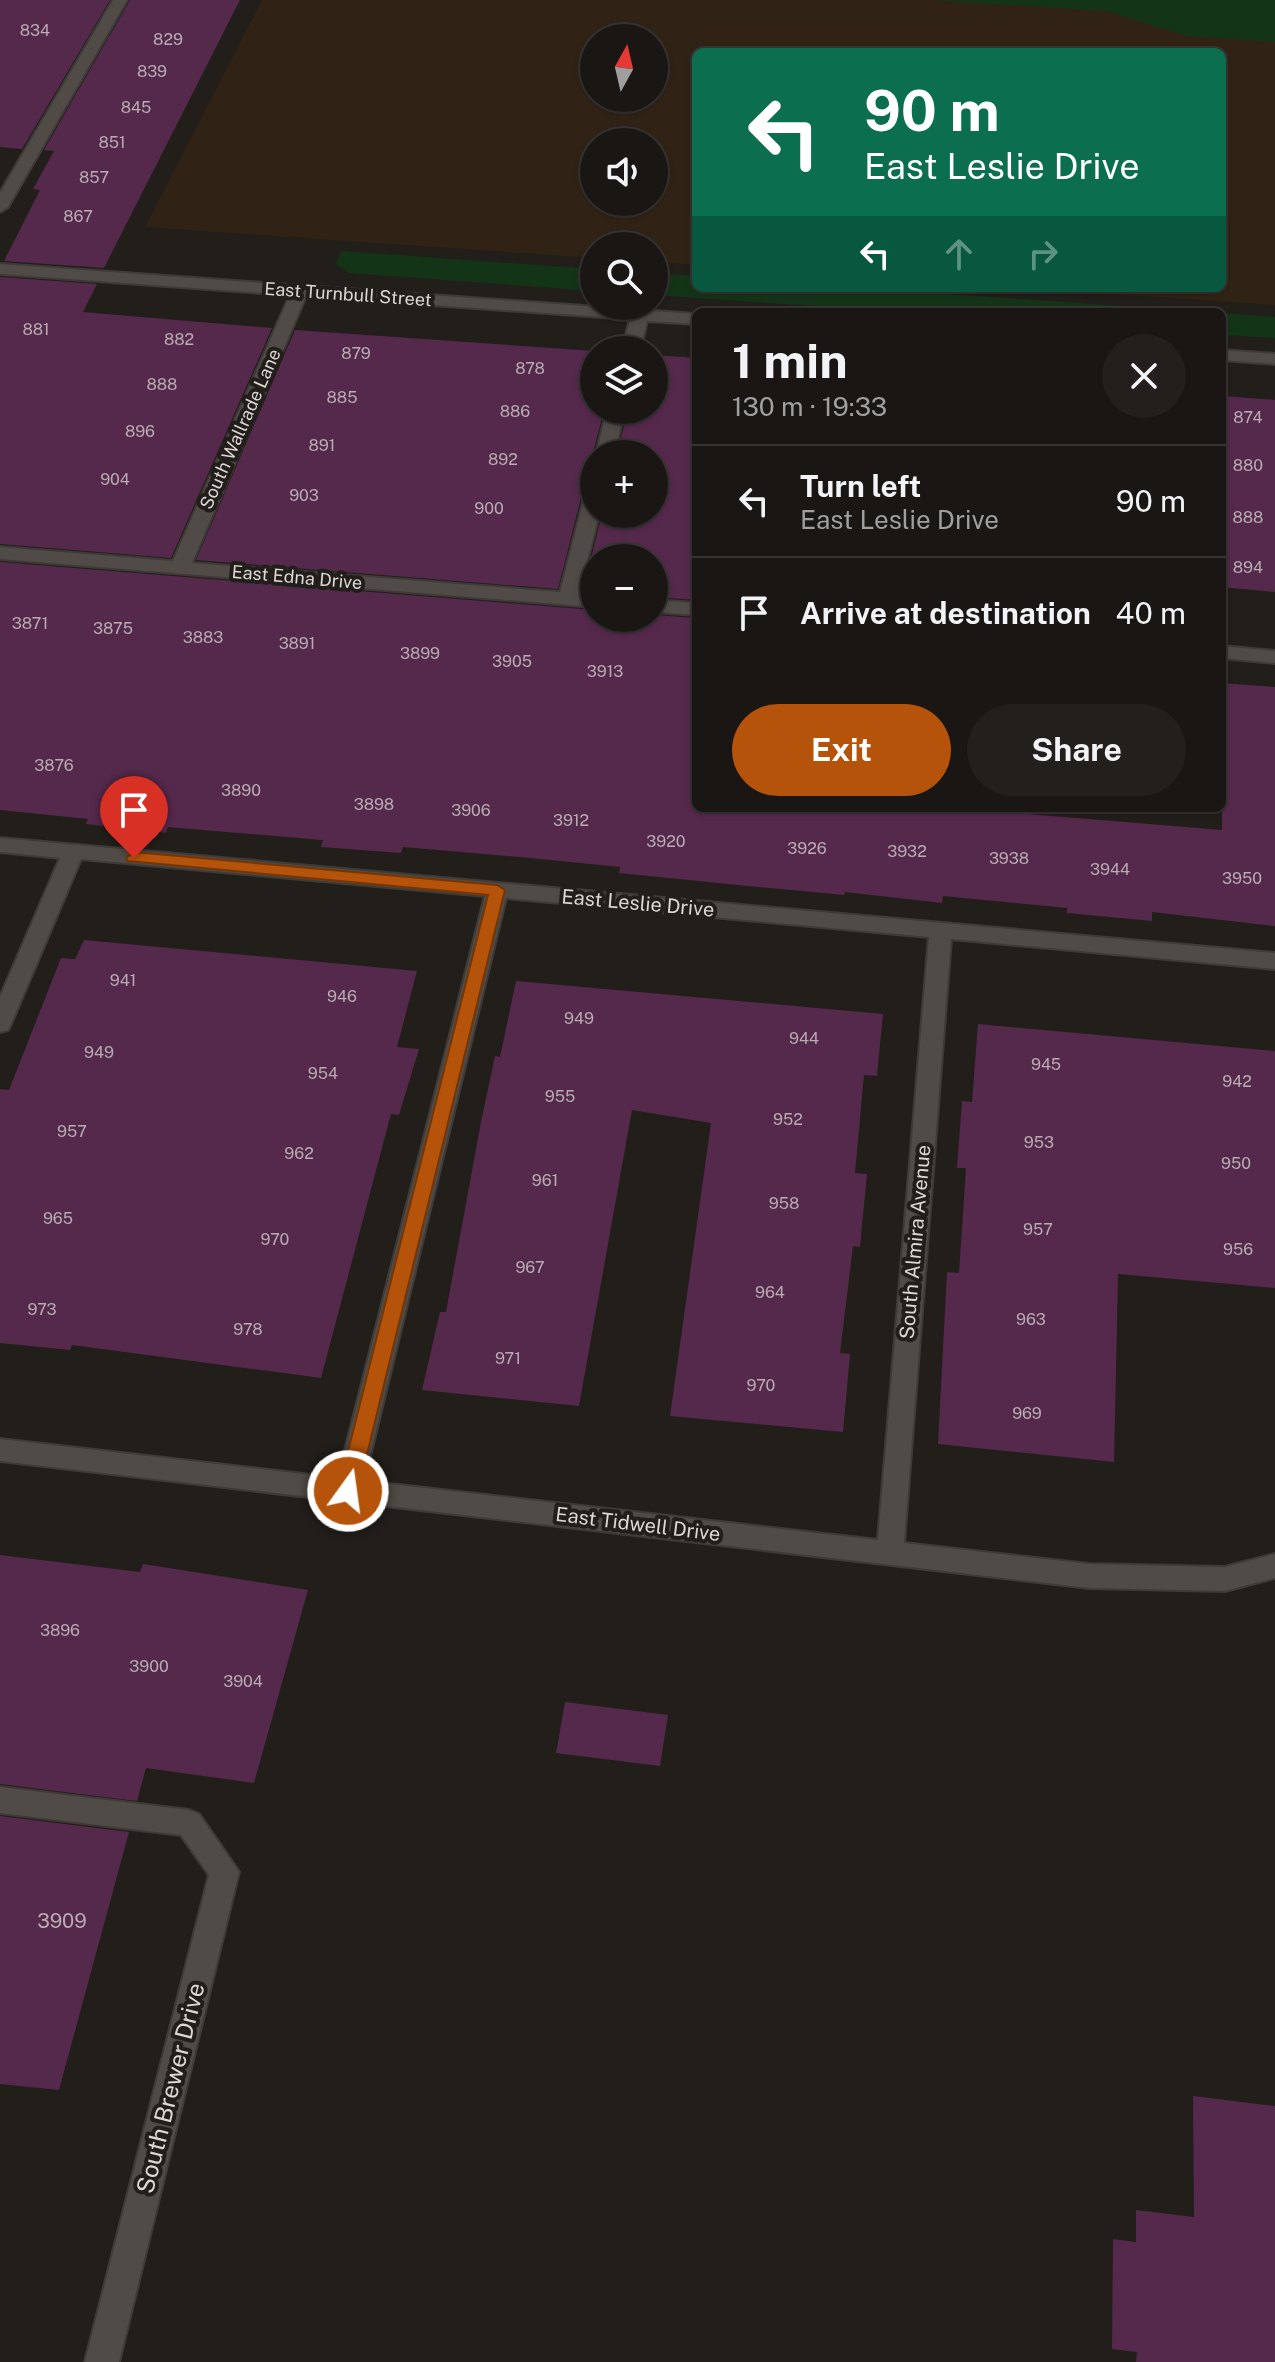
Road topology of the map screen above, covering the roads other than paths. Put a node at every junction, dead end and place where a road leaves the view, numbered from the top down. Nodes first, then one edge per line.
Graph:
1 (120, 0) edge
2 (0, 207) edge
3 (0, 269) edge
4 (300, 291) junction
5 (580, 311) edge
6 (668, 317) edge
7 (692, 319) edge
8 (1226, 355) edge
9 (1275, 359) edge
10 (586, 528) edge
11 (0, 553) edge
12 (180, 568) junction
13 (568, 599) junction
14 (580, 600) edge
15 (668, 607) edge
16 (692, 609) edge
17 (1226, 652) edge
18 (1275, 657) edge
19 (0, 845) edge
20 (73, 852) junction
21 (497, 890) junction
22 (941, 930) junction
23 (1275, 961) edge
24 (0, 1024) edge
25 (0, 1450) edge
26 (348, 1491) junction
27 (890, 1554) junction
28 (1275, 1566) edge
29 (0, 1800) edge
30 (102, 2362) edge

1 - 2 street
3 - 4 street, East Turnbull Street
4 - 5 street, East Turnbull Street
4 - 12 street, South Wallrade Lane
6 - 7 street, East Turnbull Street
8 - 9 street
10 - 13 street
11 - 12 street, East Edna Drive
12 - 13 street, East Edna Drive
13 - 14 street, East Edna Drive
15 - 16 street
17 - 18 street
19 - 20 street, East Leslie Drive
20 - 21 street, East Leslie Drive
20 - 24 street
21 - 22 street, East Leslie Drive
21 - 26 street
22 - 23 street, East Leslie Drive
22 - 27 street, South Almira Avenue
25 - 26 street, East Tidwell Drive
26 - 27 street, East Tidwell Drive
27 - 28 street, East Tidwell Drive
29 - 30 street, South Brewer Drive

